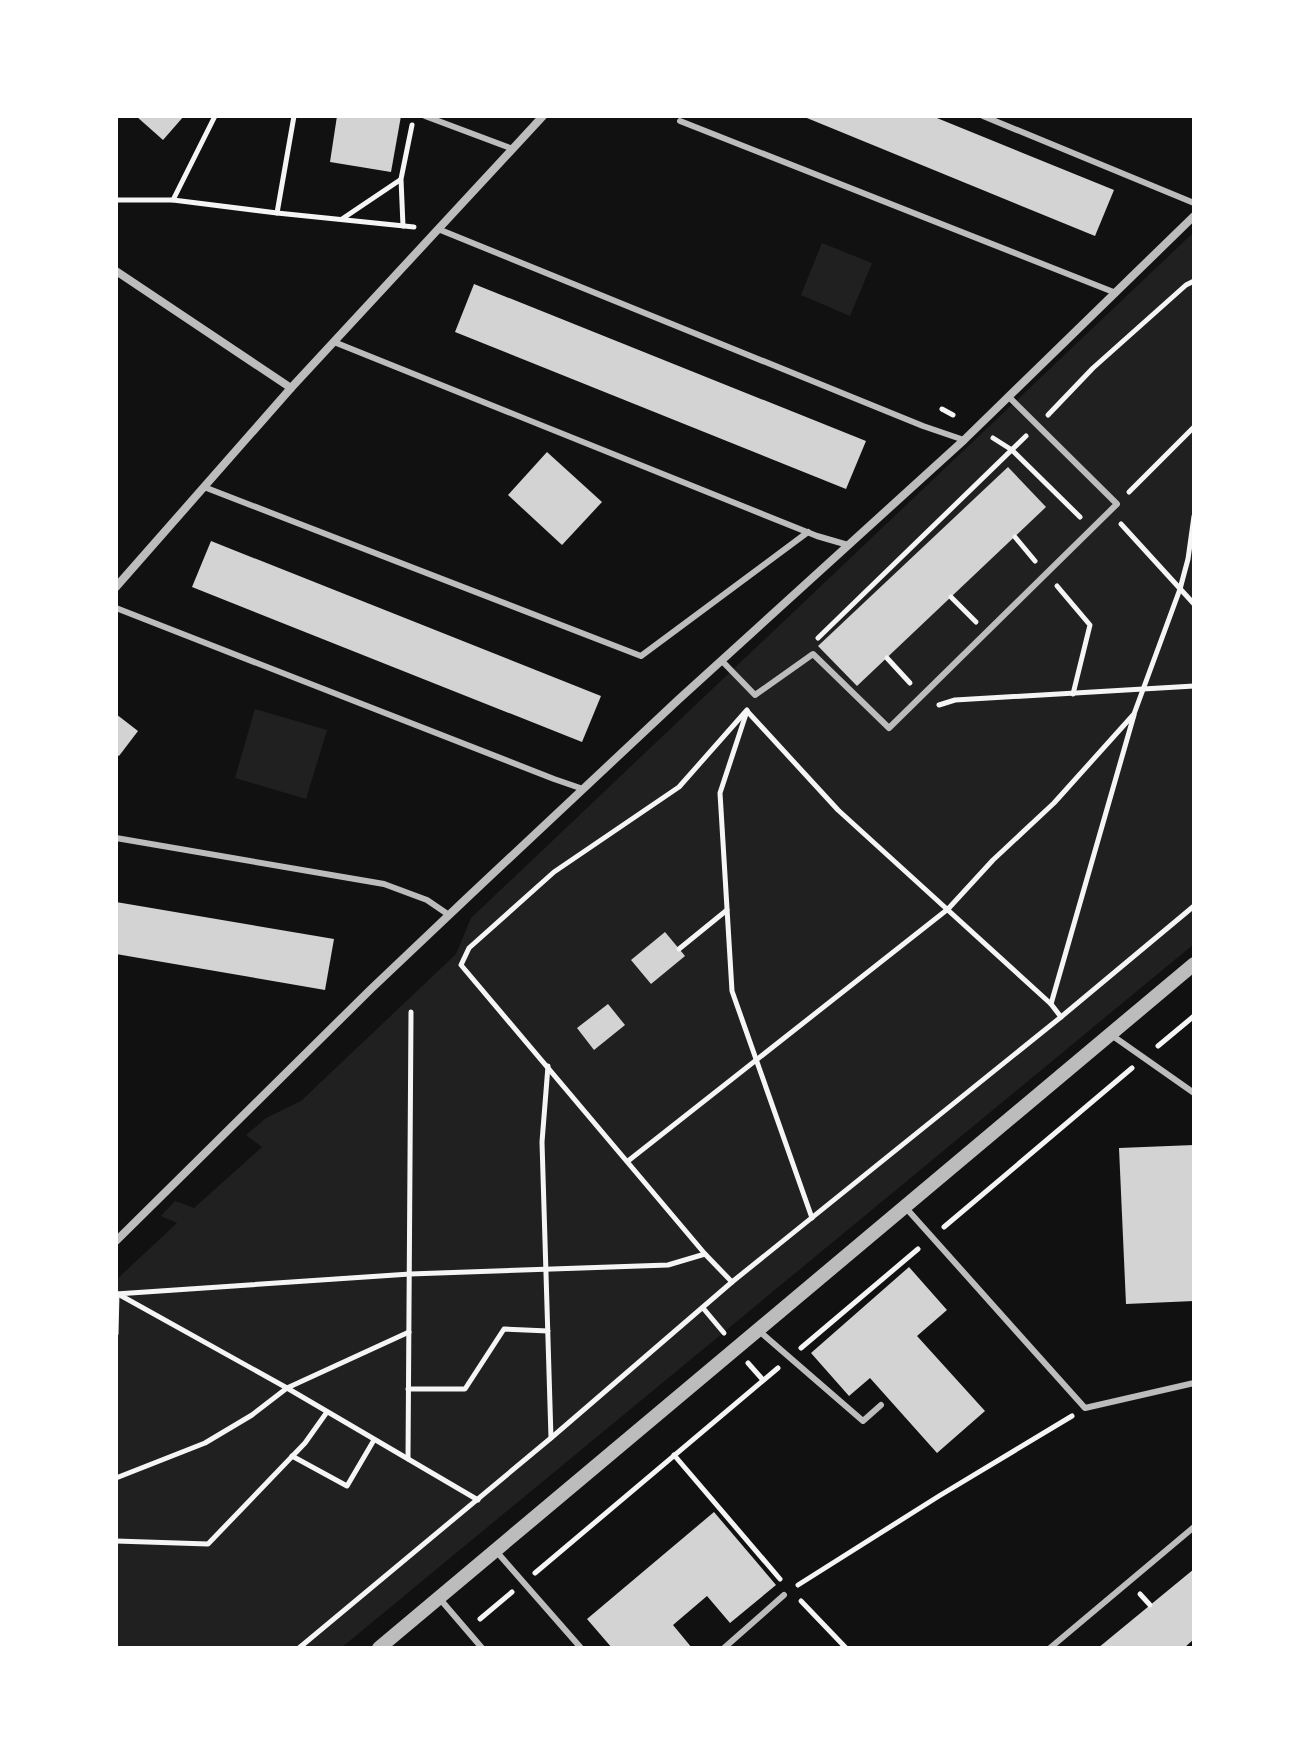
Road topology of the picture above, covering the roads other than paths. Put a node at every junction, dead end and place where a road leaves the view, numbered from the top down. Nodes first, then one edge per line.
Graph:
1 (425, 116) edge
2 (543, 116) edge
3 (983, 116) edge
4 (680, 121) dead end
5 (513, 149) junction
6 (1194, 203) edge
7 (1194, 216) edge
8 (438, 229) junction
9 (116, 271) edge
10 (1116, 293) junction
11 (334, 342) junction
12 (291, 388) junction
13 (1009, 397) junction
14 (964, 440) junction
15 (204, 487) junction
16 (808, 532) junction
17 (848, 545) junction
18 (116, 587) edge
19 (116, 608) edge
20 (722, 661) junction
21 (583, 789) junction
22 (116, 838) edge
23 (449, 915) junction
24 (1194, 964) edge
25 (1110, 1034) junction
26 (1194, 1093) edge
27 (904, 1207) junction
28 (116, 1241) edge
29 (758, 1330) junction
30 (1194, 1383) edge
31 (881, 1405) dead end
32 (1194, 1527) edge
33 (496, 1551) junction
34 (787, 1592) road end
35 (440, 1598) junction
36 (379, 1648) edge
37 (482, 1648) edge
38 (581, 1648) edge
39 (724, 1648) edge
40 (1050, 1648) edge

1 - 5 lane
2 - 5 street
3 - 6 lane
4 - 10 lane
5 - 8 street
7 - 10 street
8 - 11 street
8 - 14 lane
9 - 12 street
10 - 13 street
11 - 12 street
11 - 16 lane
12 - 15 street
13 - 14 street
13 - 20 lane
14 - 17 street
15 - 16 lane
15 - 18 street
16 - 17 lane
17 - 20 street
19 - 21 lane
20 - 21 street
21 - 23 street
22 - 23 lane
23 - 28 street
24 - 25 street
25 - 26 lane
25 - 27 street
27 - 29 street
27 - 30 lane
29 - 31 lane
29 - 33 street
32 - 40 lane
33 - 35 street
33 - 38 lane
34 - 39 lane
35 - 36 street
35 - 37 lane

